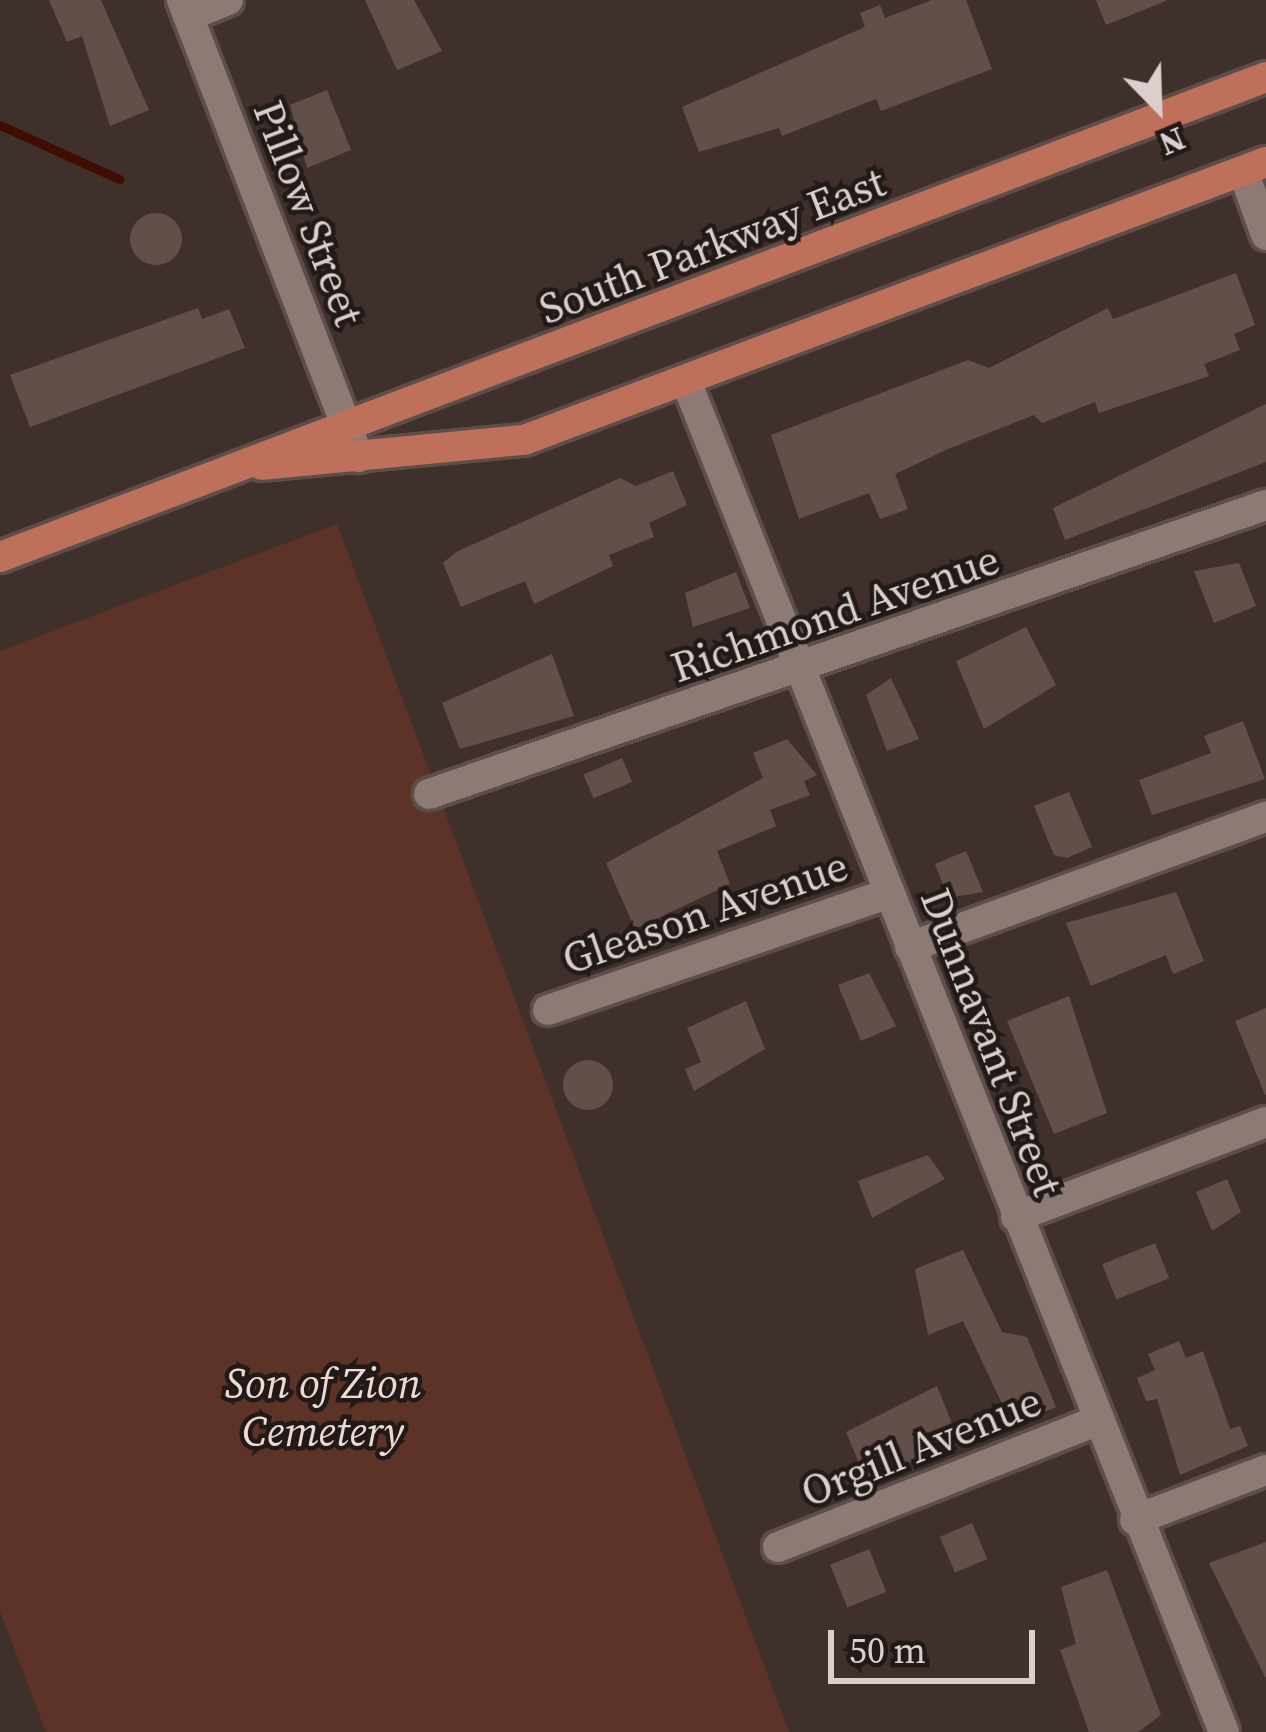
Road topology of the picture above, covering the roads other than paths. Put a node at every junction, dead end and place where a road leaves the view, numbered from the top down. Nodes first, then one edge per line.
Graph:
1 (229, 0) edge
2 (185, 8) edge
3 (1266, 77) edge
4 (1255, 166) edge
5 (1266, 235) edge
6 (686, 381) junction
7 (345, 423) junction
8 (358, 457) junction
9 (185, 482) junction
10 (1266, 506) edge
11 (0, 557) edge
12 (800, 671) junction
13 (429, 794) dead end
14 (1266, 818) edge
15 (889, 893) junction
16 (910, 947) junction
17 (548, 1010) dead end
18 (1266, 1122) edge
19 (1016, 1217) junction
20 (1094, 1422) junction
21 (1266, 1470) edge
22 (1135, 1520) junction
23 (778, 1547) dead end
24 (1223, 1732) edge

1 - 2 street
2 - 7 street, Pillow Street
3 - 7 main road, South Parkway East
4 - 5 street
4 - 6 main road, South Parkway East
6 - 8 main road, South Parkway East
6 - 12 street, Dunnavant Street
7 - 8 street, Pillow Street
7 - 9 main road, South Parkway East
8 - 9 main road, South Parkway East
9 - 11 main road, South Parkway East
10 - 12 street, Richmond Avenue
12 - 13 street, Richmond Avenue
12 - 15 street, Dunnavant Street
14 - 16 street
15 - 16 street, Dunnavant Street
15 - 17 street, Gleason Avenue
16 - 19 street, Dunnavant Street
18 - 19 street
19 - 20 street, Dunnavant Street
20 - 22 street, Dunnavant Street
20 - 23 street, Orgill Avenue
21 - 22 street
22 - 24 street, Dunnavant Street

